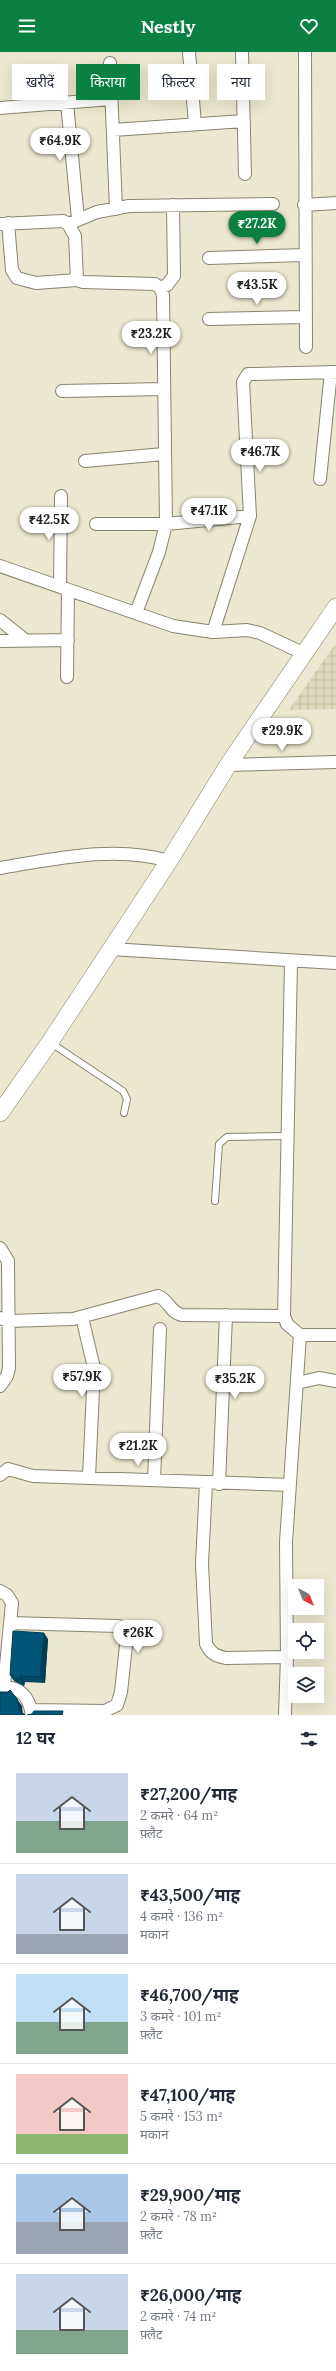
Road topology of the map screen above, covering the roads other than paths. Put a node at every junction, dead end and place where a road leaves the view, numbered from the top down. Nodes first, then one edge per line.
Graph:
1 (189, 52) edge
2 (242, 52) edge
3 (305, 52) edge
4 (100, 100) edge
5 (111, 100) edge
6 (67, 103) junction
7 (0, 108) edge
8 (244, 121) junction
9 (195, 124) junction
10 (113, 130) junction
11 (245, 174) dead end
12 (336, 203) edge
13 (273, 204) dead end
14 (304, 205) junction
15 (173, 206) junction
16 (116, 208) junction
17 (73, 221) junction
18 (4, 224) edge
19 (305, 255) junction
20 (209, 258) dead end
21 (78, 280) junction
22 (160, 288) junction
23 (306, 317) junction
24 (209, 320) dead end
25 (306, 347) dead end
26 (334, 372) edge
27 (164, 389) junction
28 (62, 391) dead end
29 (331, 420) edge
30 (164, 454) junction
31 (85, 461) dead end
32 (320, 479) dead end
33 (61, 496) dead end
34 (250, 516) junction
35 (96, 524) dead end
36 (166, 524) junction
37 (0, 566) edge
38 (64, 588) junction
39 (336, 606) edge
40 (136, 613) junction
41 (0, 620) edge
42 (213, 632) junction
43 (0, 640) edge
44 (25, 640) junction
45 (68, 640) junction
46 (305, 654) junction
47 (67, 677) dead end
48 (336, 762) edge
49 (228, 765) junction
50 (169, 861) junction
51 (0, 868) edge
52 (111, 949) junction
53 (291, 962) junction
54 (336, 963) edge
55 (50, 1042) junction
56 (0, 1113) edge
57 (124, 1113) dead end
58 (286, 1136) junction
59 (215, 1201) dead end
60 (0, 1248) edge
61 (226, 1316) junction
62 (284, 1316) junction
63 (82, 1317) junction
64 (4, 1319) edge
65 (160, 1328) dead end
66 (300, 1335) junction
67 (336, 1335) edge
68 (336, 1381) edge
69 (297, 1383) junction
70 (0, 1386) edge
71 (0, 1475) edge
72 (89, 1477) junction
73 (154, 1480) junction
74 (206, 1483) junction
75 (219, 1484) junction
76 (290, 1485) junction
77 (0, 1591) edge
78 (10, 1623) junction
79 (287, 1657) junction
80 (2, 1686) edge
81 (32, 1713) edge
82 (76, 1713) edge
83 (285, 1715) edge

1 - 9 street
2 - 8 street
3 - 14 street
4 - 6 street
5 - 10 street
6 - 7 street
6 - 17 street
8 - 9 street
8 - 11 street
9 - 10 street
10 - 16 street
12 - 14 street
13 - 15 street
14 - 19 street
15 - 16 street
15 - 22 street
16 - 17 street
17 - 18 street
17 - 21 street
18 - 21 street
19 - 20 street
19 - 23 street
21 - 22 street
22 - 27 street
23 - 24 street
23 - 25 street
26 - 29 street
26 - 34 street
27 - 28 street
27 - 30 street
29 - 32 street
30 - 31 street
30 - 36 street
33 - 38 street
34 - 36 street
34 - 42 street
35 - 36 street
36 - 40 street
37 - 38 street
38 - 40 street
38 - 45 street
39 - 46 main road
40 - 42 street
41 - 44 street
42 - 46 street
43 - 44 street
44 - 45 street
45 - 47 street
46 - 49 main road
48 - 49 street
49 - 50 main road
50 - 51 street
50 - 52 main road
52 - 53 street
52 - 55 main road
53 - 54 street
53 - 58 street
55 - 56 main road
55 - 57 lane
58 - 59 lane
58 - 62 street
60 - 64 street
61 - 62 street
61 - 63 street
61 - 75 street
62 - 66 street
63 - 64 street
63 - 72 street
64 - 70 street
65 - 73 street
66 - 67 street
66 - 69 street
68 - 69 street
69 - 76 street
71 - 72 street
72 - 73 street
73 - 74 street
74 - 75 street
74 - 79 street
75 - 76 street
76 - 79 street
77 - 78 street
78 - 80 street
78 - 82 street
79 - 83 street
80 - 81 street
81 - 82 street

